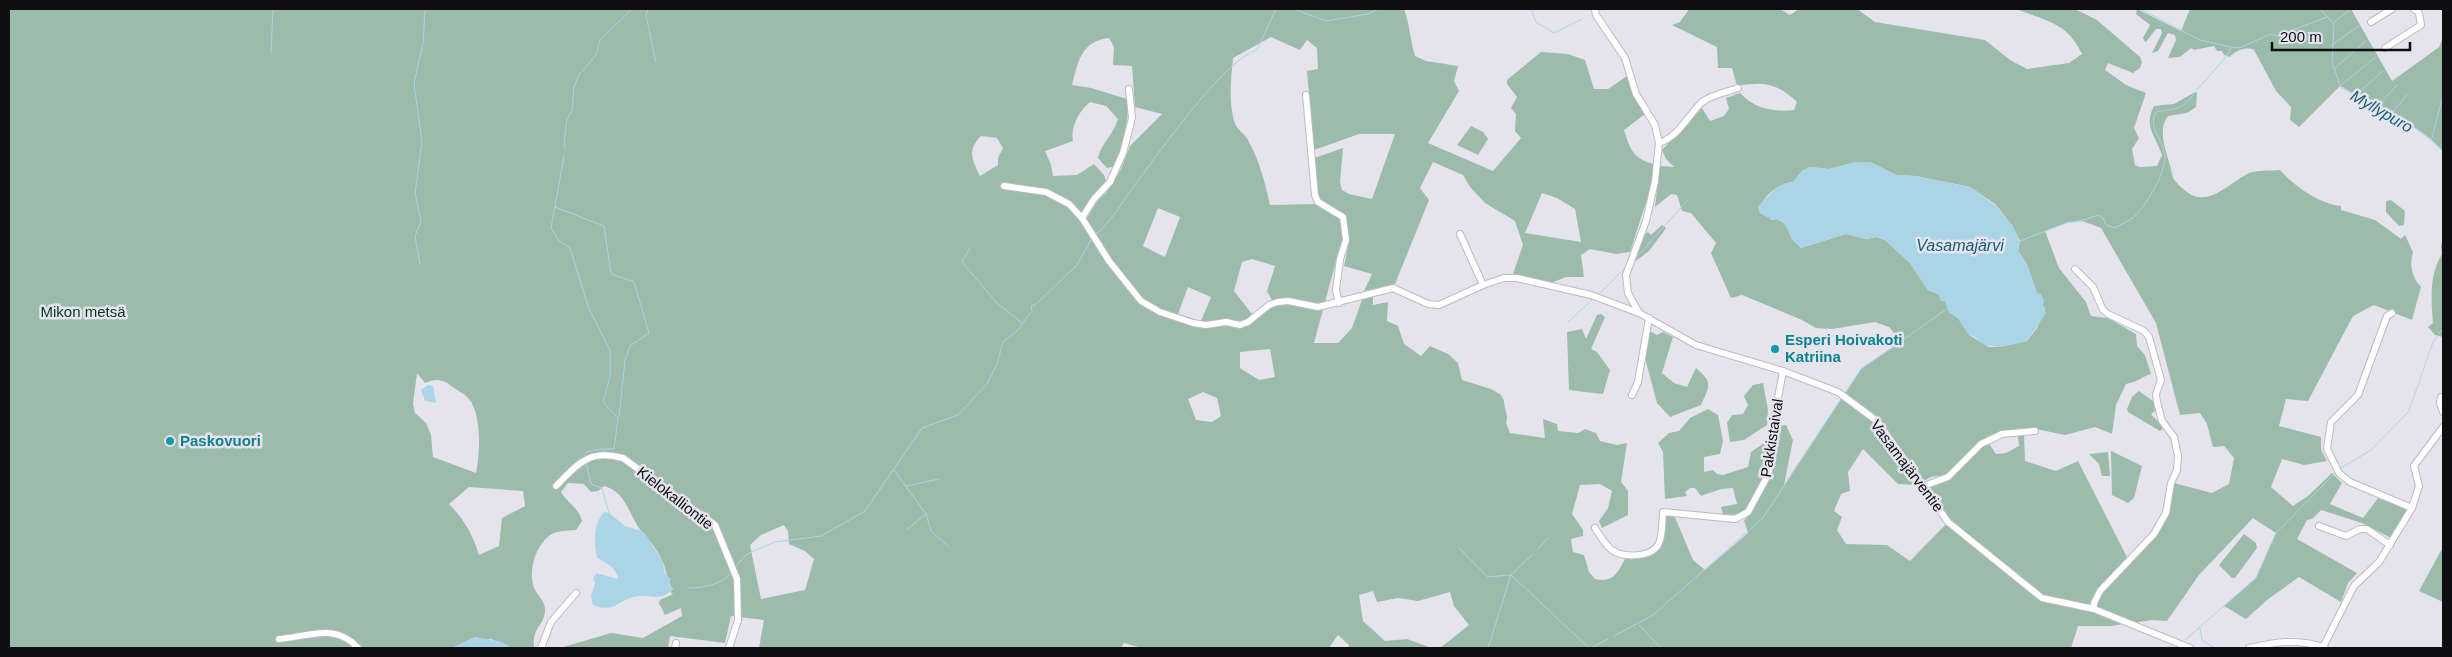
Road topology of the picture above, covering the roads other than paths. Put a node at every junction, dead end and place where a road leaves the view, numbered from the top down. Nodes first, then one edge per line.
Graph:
1 (1594, 9) edge
2 (2392, 9) edge
3 (2414, 9) edge
4 (2371, 22) dead end
5 (2385, 48) dead end
6 (1738, 88) dead end
7 (1129, 89) dead end
8 (1306, 95) dead end
9 (1659, 143) junction
10 (1004, 186) dead end
11 (1082, 218) junction
12 (1460, 234) dead end
13 (2075, 269) dead end
14 (1483, 285) junction
15 (1339, 303) junction
16 (1638, 313) junction
17 (2392, 314) dead end
18 (1649, 318) junction
19 (1783, 371) junction
20 (1632, 395) dead end
21 (2441, 397) dead end
22 (2443, 412) edge
23 (2443, 426) edge
24 (2035, 431) dead end
25 (556, 486) dead end
26 (1924, 486) junction
27 (2412, 508) junction
28 (2319, 526) dead end
29 (1595, 528) dead end
30 (2390, 545) junction
31 (576, 593) dead end
32 (2094, 609) junction
33 (279, 639) dead end
34 (358, 648) edge
35 (541, 648) edge
36 (729, 648) edge
37 (2190, 648) edge
38 (2249, 648) edge
39 (2324, 648) edge

1 - 9 street
2 - 4 street
3 - 5 street
6 - 9 street
7 - 11 street
8 - 15 street
9 - 16 street
10 - 11 street, Vasamajärventie
11 - 15 street, Vasamajärventie
12 - 14 street
13 - 32 street
14 - 15 street, Vasamajärventie
14 - 16 street, Vasamajärventie
16 - 18 street, Vasamajärventie
17 - 27 street
18 - 19 street, Vasamajärventie
18 - 20 street
19 - 26 street, Vasamajärventie
19 - 29 street, Pakkistaival
21 - 22 street
23 - 27 street
24 - 26 street
25 - 36 street, Kielokalliontie
26 - 32 street, Vasamajärventie
27 - 30 street
28 - 30 street
30 - 39 street
31 - 35 street
32 - 37 street, Vasamajärventie
33 - 34 street
38 - 39 street

